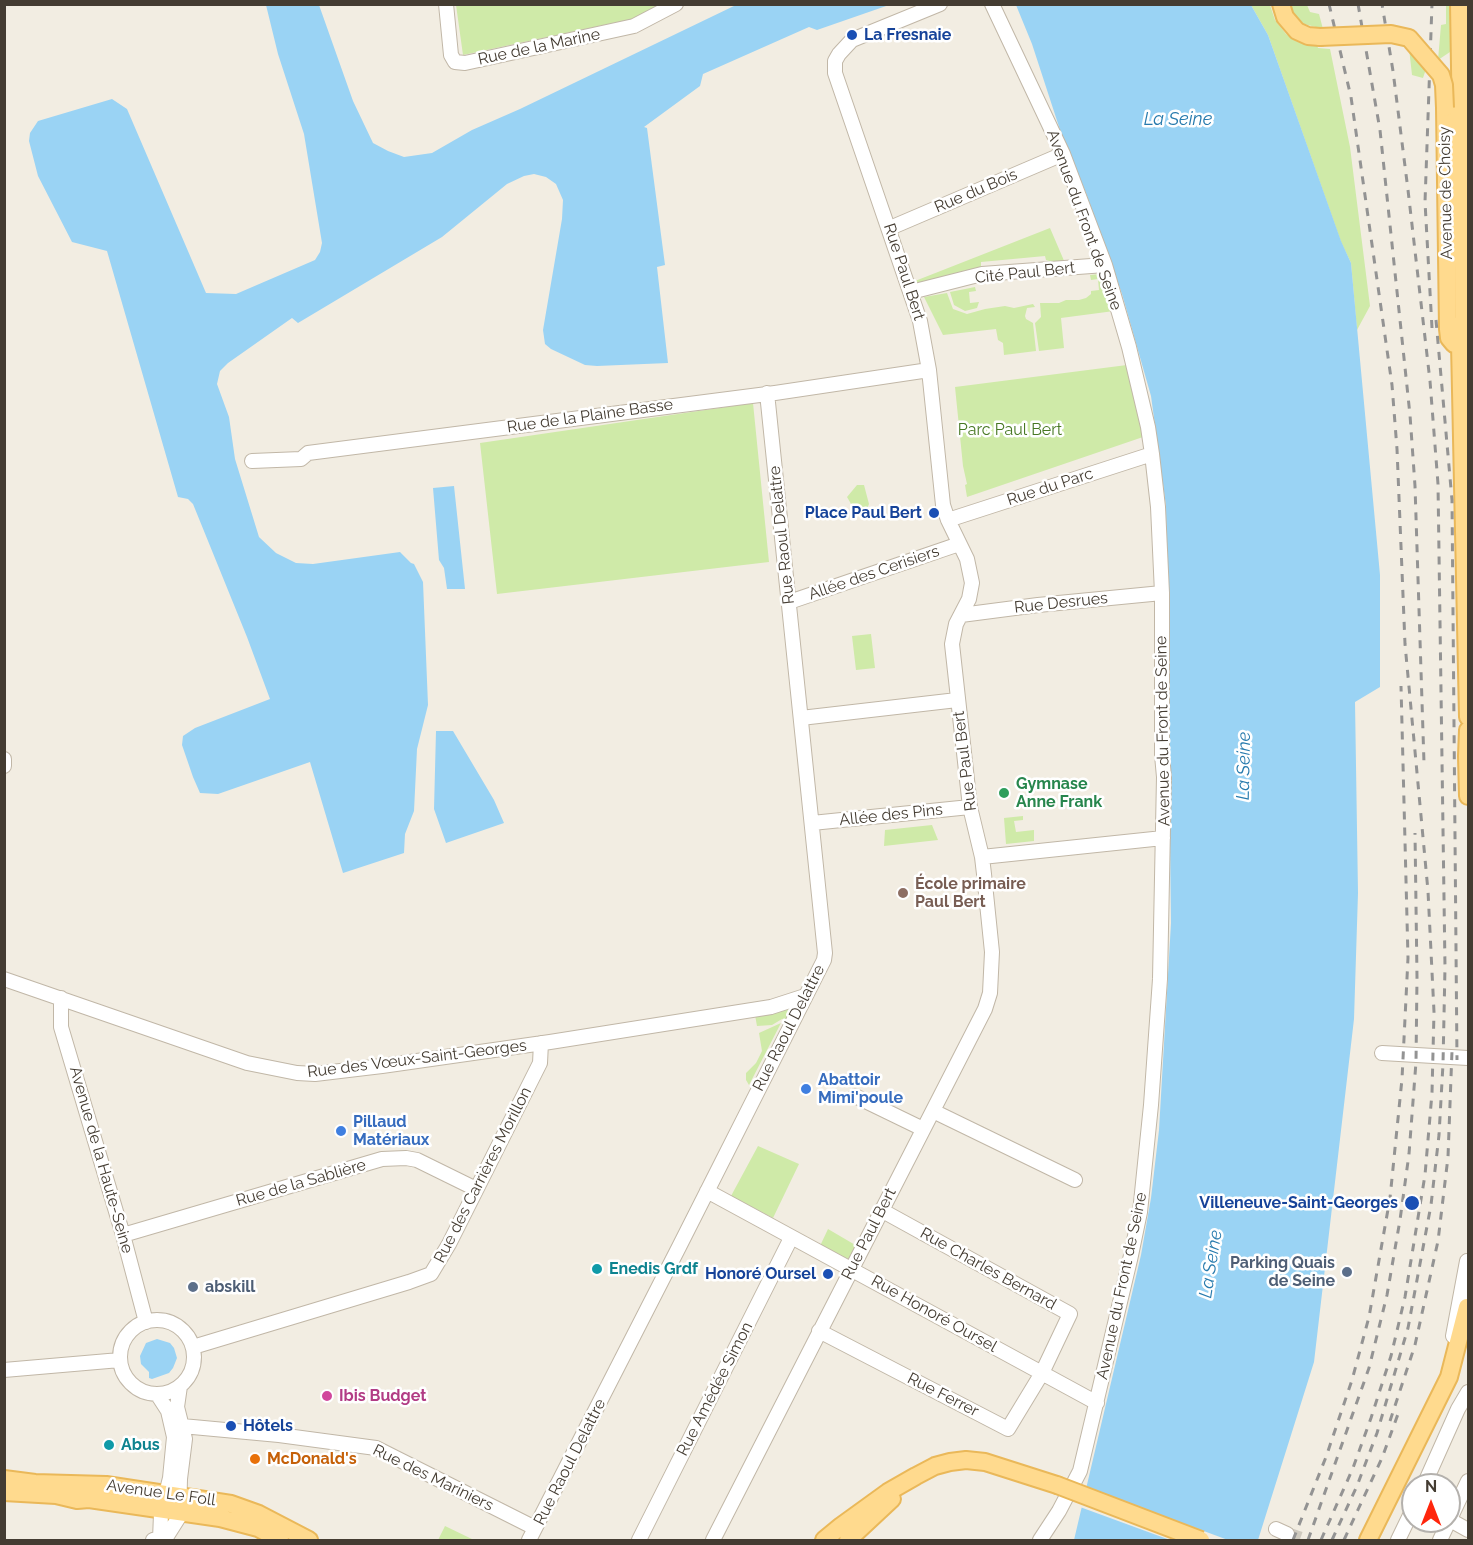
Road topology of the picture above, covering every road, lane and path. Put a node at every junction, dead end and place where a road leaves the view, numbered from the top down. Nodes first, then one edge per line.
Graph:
1 (446, 4) edge
2 (676, 4) edge
3 (940, 4) edge
4 (992, 4) edge
5 (1281, 4) edge
6 (1459, 4) edge
7 (1063, 154) junction
8 (890, 228) junction
9 (1105, 265) junction
10 (911, 292) junction
11 (1464, 345) edge
12 (929, 370) junction
13 (767, 393) junction
14 (1152, 454) junction
15 (252, 460) dead end
16 (948, 520) junction
17 (959, 544) junction
18 (1162, 593) junction
19 (789, 602) junction
20 (961, 615) junction
21 (1467, 679) edge
22 (957, 700) junction
23 (1468, 717) edge
24 (801, 718) junction
25 (1468, 730) edge
26 (1468, 756) edge
27 (4, 759) edge
28 (4, 766) edge
29 (1468, 796) edge
30 (970, 807) junction
31 (812, 823) junction
32 (1163, 838) junction
33 (982, 857) junction
34 (4, 979) edge
35 (805, 996) junction
36 (61, 998) junction
37 (541, 1043) junction
38 (1382, 1053) dead end
39 (1468, 1058) edge
40 (855, 1096) dead end
41 (933, 1111) junction
42 (923, 1130) junction
43 (1075, 1180) dead end
44 (476, 1190) junction
45 (707, 1191) junction
46 (881, 1210) junction
47 (123, 1235) junction
48 (790, 1238) junction
49 (1467, 1261) edge
50 (852, 1269) junction
51 (1466, 1302) edge
52 (146, 1322) junction
53 (819, 1331) junction
54 (1463, 1346) edge
55 (193, 1347) junction
56 (120, 1360) junction
57 (4, 1370) edge
58 (1042, 1373) junction
59 (180, 1386) junction
60 (157, 1394) junction
61 (1467, 1398) edge
62 (1097, 1403) junction
63 (182, 1426) junction
64 (1430, 1473) edge
65 (4, 1479) edge
66 (1468, 1481) edge
67 (904, 1484) junction
68 (4, 1492) edge
69 (1461, 1496) edge
70 (173, 1503) junction
71 (532, 1534) edge
72 (158, 1540) edge
73 (280, 1540) edge
74 (309, 1540) edge
75 (639, 1540) edge
76 (713, 1540) edge
77 (824, 1540) edge
78 (848, 1540) edge
79 (1040, 1540) edge
80 (1202, 1540) edge
81 (1368, 1540) edge
82 (1380, 1540) edge

1 - 2 street, Rue de la Marine
3 - 8 street, Rue Paul Bert
4 - 7 street, Avenue du Front de Seine
5 - 11 main road, Avenue de Choisy, bridge
6 - 11 main road
7 - 8 street, Rue du Bois
7 - 9 street, Avenue du Front de Seine
8 - 10 street, Rue Paul Bert
9 - 10 street, Cité Paul Bert
9 - 14 street, Avenue du Front de Seine
10 - 12 street, Rue Paul Bert
11 - 21 main road
12 - 13 street, Rue de la Plaine Basse
12 - 16 street, Rue Paul Bert
13 - 15 street, Rue de la Plaine Basse
13 - 19 street, Rue Raoul Delattre
14 - 16 street, Rue du Parc
14 - 18 street, Avenue du Front de Seine
16 - 17 street, Rue Paul Bert
17 - 19 street, Allée des Cerisiers
17 - 20 street, Rue Paul Bert
18 - 20 street, Rue Desrues
18 - 32 street, Avenue du Front de Seine
19 - 24 street, Rue Raoul Delattre
20 - 22 street, Rue Paul Bert
21 - 23 main road
22 - 24 street
22 - 30 street, Rue Paul Bert
24 - 31 street, Rue Raoul Delattre
25 - 26 main road
26 - 29 main road
27 - 28 street
30 - 31 street, Allée des Pins
30 - 33 street, Rue Paul Bert
31 - 35 street, Rue Raoul Delattre
32 - 33 street
32 - 62 street, Avenue du Front de Seine
33 - 41 street, Rue Paul Bert
34 - 36 street, Rue des Vœux-Saint-Georges
35 - 37 street, Rue des Vœux-Saint-Georges
35 - 45 street, Rue Raoul Delattre
36 - 37 street, Rue des Vœux-Saint-Georges
36 - 47 street, Avenue de la Haute-Seine
37 - 44 street, Rue des Carrières Morillon
38 - 39 street
40 - 42 street
41 - 42 street, Rue Paul Bert
41 - 43 street
42 - 46 street, Rue Paul Bert
44 - 47 street, Rue de la Sablière
44 - 55 street, Rue des Carrières Morillon
45 - 48 street, Rue Honoré Oursel
45 - 71 street, Rue Raoul Delattre
46 - 50 street, Rue Paul Bert
46 - 58 street, Rue Charles Bernard
47 - 52 street, Avenue de la Haute-Seine
48 - 50 street, Rue Honoré Oursel
48 - 75 street, Rue Amédée Simon
49 - 51 street
50 - 53 street, Rue Paul Bert
50 - 58 street, Rue Honoré Oursel
51 - 54 main road
52 - 55 street
52 - 56 street
53 - 58 street, Rue Ferrer
53 - 76 street, Rue Paul Bert
54 - 81 main road
54 - 82 main road
55 - 59 street
56 - 57 street
56 - 60 street
58 - 62 street, Rue Honoré Oursel
59 - 60 street
59 - 63 street
60 - 70 street
61 - 64 street
62 - 79 street, Avenue du Front de Seine
63 - 70 street
63 - 71 street, Rue des Mariniers
65 - 70 main road, Avenue Le Foll
66 - 69 street
67 - 77 main road
67 - 78 main road
67 - 80 main road, bridge
68 - 70 main road, Avenue Le Foll
70 - 72 street
70 - 73 main road, Avenue Le Foll
70 - 74 main road, Avenue Le Foll

